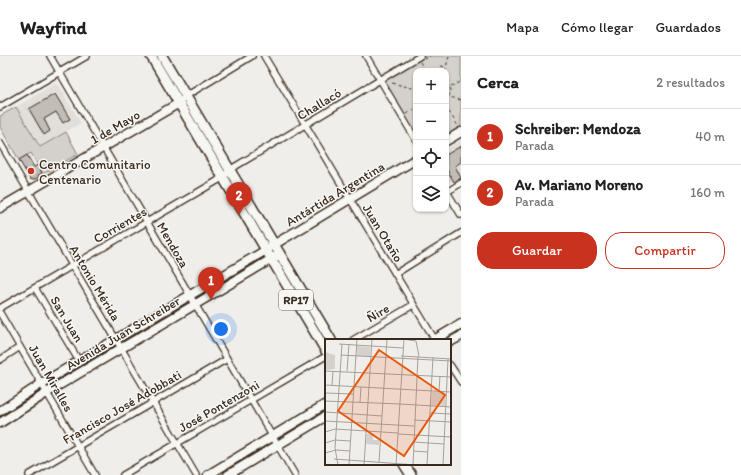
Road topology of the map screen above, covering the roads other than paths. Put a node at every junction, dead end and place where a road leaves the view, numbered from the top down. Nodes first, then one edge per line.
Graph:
1 (50, 56) edge
2 (88, 56) edge
3 (151, 56) edge
4 (162, 56) edge
5 (252, 56) edge
6 (264, 56) edge
7 (366, 56) edge
8 (418, 58) edge
9 (59, 73) junction
10 (380, 80) junction
11 (186, 96) junction
12 (179, 103) junction
13 (0, 107) edge
14 (305, 125) junction
15 (459, 129) edge
16 (413, 135) edge
17 (447, 140) edge
18 (0, 143) edge
19 (103, 148) junction
20 (413, 161) edge
21 (230, 171) junction
22 (223, 177) junction
23 (461, 183) edge
24 (449, 189) edge
25 (29, 191) junction
26 (449, 196) edge
27 (350, 199) junction
28 (0, 208) edge
29 (461, 215) edge
30 (147, 222) junction
31 (461, 233) edge
32 (274, 244) junction
33 (266, 250) junction
34 (280, 254) junction
35 (271, 259) junction
36 (72, 266) junction
37 (395, 274) junction
38 (36, 288) junction
39 (190, 296) junction
40 (195, 304) junction
41 (413, 305) junction
42 (0, 308) edge
43 (0, 313) edge
44 (461, 324) edge
45 (461, 336) edge
46 (116, 339) junction
47 (330, 339) edge
48 (355, 339) edge
49 (433, 339) edge
50 (436, 339) edge
51 (451, 341) edge
52 (20, 347) junction
53 (121, 348) junction
54 (325, 349) edge
55 (325, 357) edge
56 (227, 359) junction
57 (0, 360) edge
58 (79, 361) junction
59 (451, 367) edge
60 (461, 382) edge
61 (41, 383) junction
62 (47, 393) junction
63 (251, 400) junction
64 (153, 402) junction
65 (325, 405) edge
66 (0, 411) edge
67 (325, 417) edge
68 (0, 423) edge
69 (272, 436) junction
70 (177, 443) junction
71 (78, 446) junction
72 (277, 446) junction
73 (405, 465) edge
74 (28, 475) edge
75 (95, 475) edge
76 (123, 475) edge
77 (196, 475) edge
78 (208, 475) edge
79 (228, 475) edge
80 (295, 475) edge
81 (411, 475) edge

1 - 9 street, Mendoza
2 - 9 street
3 - 12 main road, RP17
4 - 11 main road, RP17
5 - 11 street
6 - 14 street, Juan Otaño
7 - 10 street
8 - 10 street, Challacó
9 - 13 street
9 - 19 street, Mendoza
10 - 14 street, Challacó
10 - 16 street
11 - 12 street
11 - 21 main road, RP17
12 - 19 main road, 1 de Mayo
12 - 22 main road, RP17
14 - 21 street, Challacó
14 - 27 street, Juan Otaño
15 - 17 main road
18 - 25 street, Antonio Mérida
19 - 25 main road, 1 de Mayo
19 - 30 street, Mendoza
20 - 27 main road, Antártida Argentina
21 - 22 street, Corrientes
21 - 32 main road, RP17
22 - 30 street, Corrientes
22 - 33 main road, RP17
23 - 24 street
25 - 28 main road, 1 de Mayo
25 - 36 street, Antonio Mérida
26 - 29 street
27 - 32 main road, Antártida Argentina
27 - 37 street, Juan Otaño
30 - 36 street, Corrientes
30 - 39 street, Mendoza
31 - 37 street
32 - 33 main road, Antártida Argentina
32 - 34 main road, RP17
33 - 35 main road, RP17
33 - 39 main road, Avenida Juan Schreiber
34 - 35 main road, Avenida Juan Schreiber
34 - 47 main road, RP17
35 - 40 main road, Avenida Juan Schreiber
35 - 54 main road, RP17
36 - 38 street, Corrientes
36 - 46 street, Antonio Mérida
37 - 41 street, Juan Otaño
38 - 42 street, Corrientes
38 - 58 street, San Juan
39 - 40 street, Mendoza
39 - 46 main road, Avenida Juan Schreiber
40 - 53 main road, Avenida Juan Schreiber
40 - 56 street, Mendoza
41 - 48 street, Ñire
41 - 49 street, Juan Otaño
43 - 52 street, Juan Miralles
44 - 50 main road
45 - 51 main road
46 - 53 street, Antonio Mérida
46 - 58 main road, Avenida Juan Schreiber
52 - 57 street
52 - 61 street, Juan Miralles
53 - 62 main road, Avenida Juan Schreiber
53 - 64 street, Antonio Mérida
55 - 63 street, José Pontenzoni
56 - 63 street, Mendoza
56 - 64 street, Francisco José Adobbati
58 - 61 main road, Avenida Juan Schreiber
59 - 60 street
61 - 62 street, Juan Miralles
61 - 66 main road, Avenida Juan Schreiber
62 - 68 main road, Avenida Juan Schreiber
62 - 71 street, Juan Miralles
63 - 69 street, Mendoza
63 - 70 street, José Pontenzoni
64 - 70 street, Antonio Mérida
64 - 71 street, Francisco José Adobbati
65 - 69 main road
67 - 72 main road
69 - 72 street, Mendoza
69 - 78 main road
70 - 76 street, José Pontenzoni
70 - 77 street, Antonio Mérida
71 - 74 street, Francisco José Adobbati
71 - 75 street, Juan Miralles
72 - 79 main road
72 - 80 street, Mendoza
73 - 81 main road

